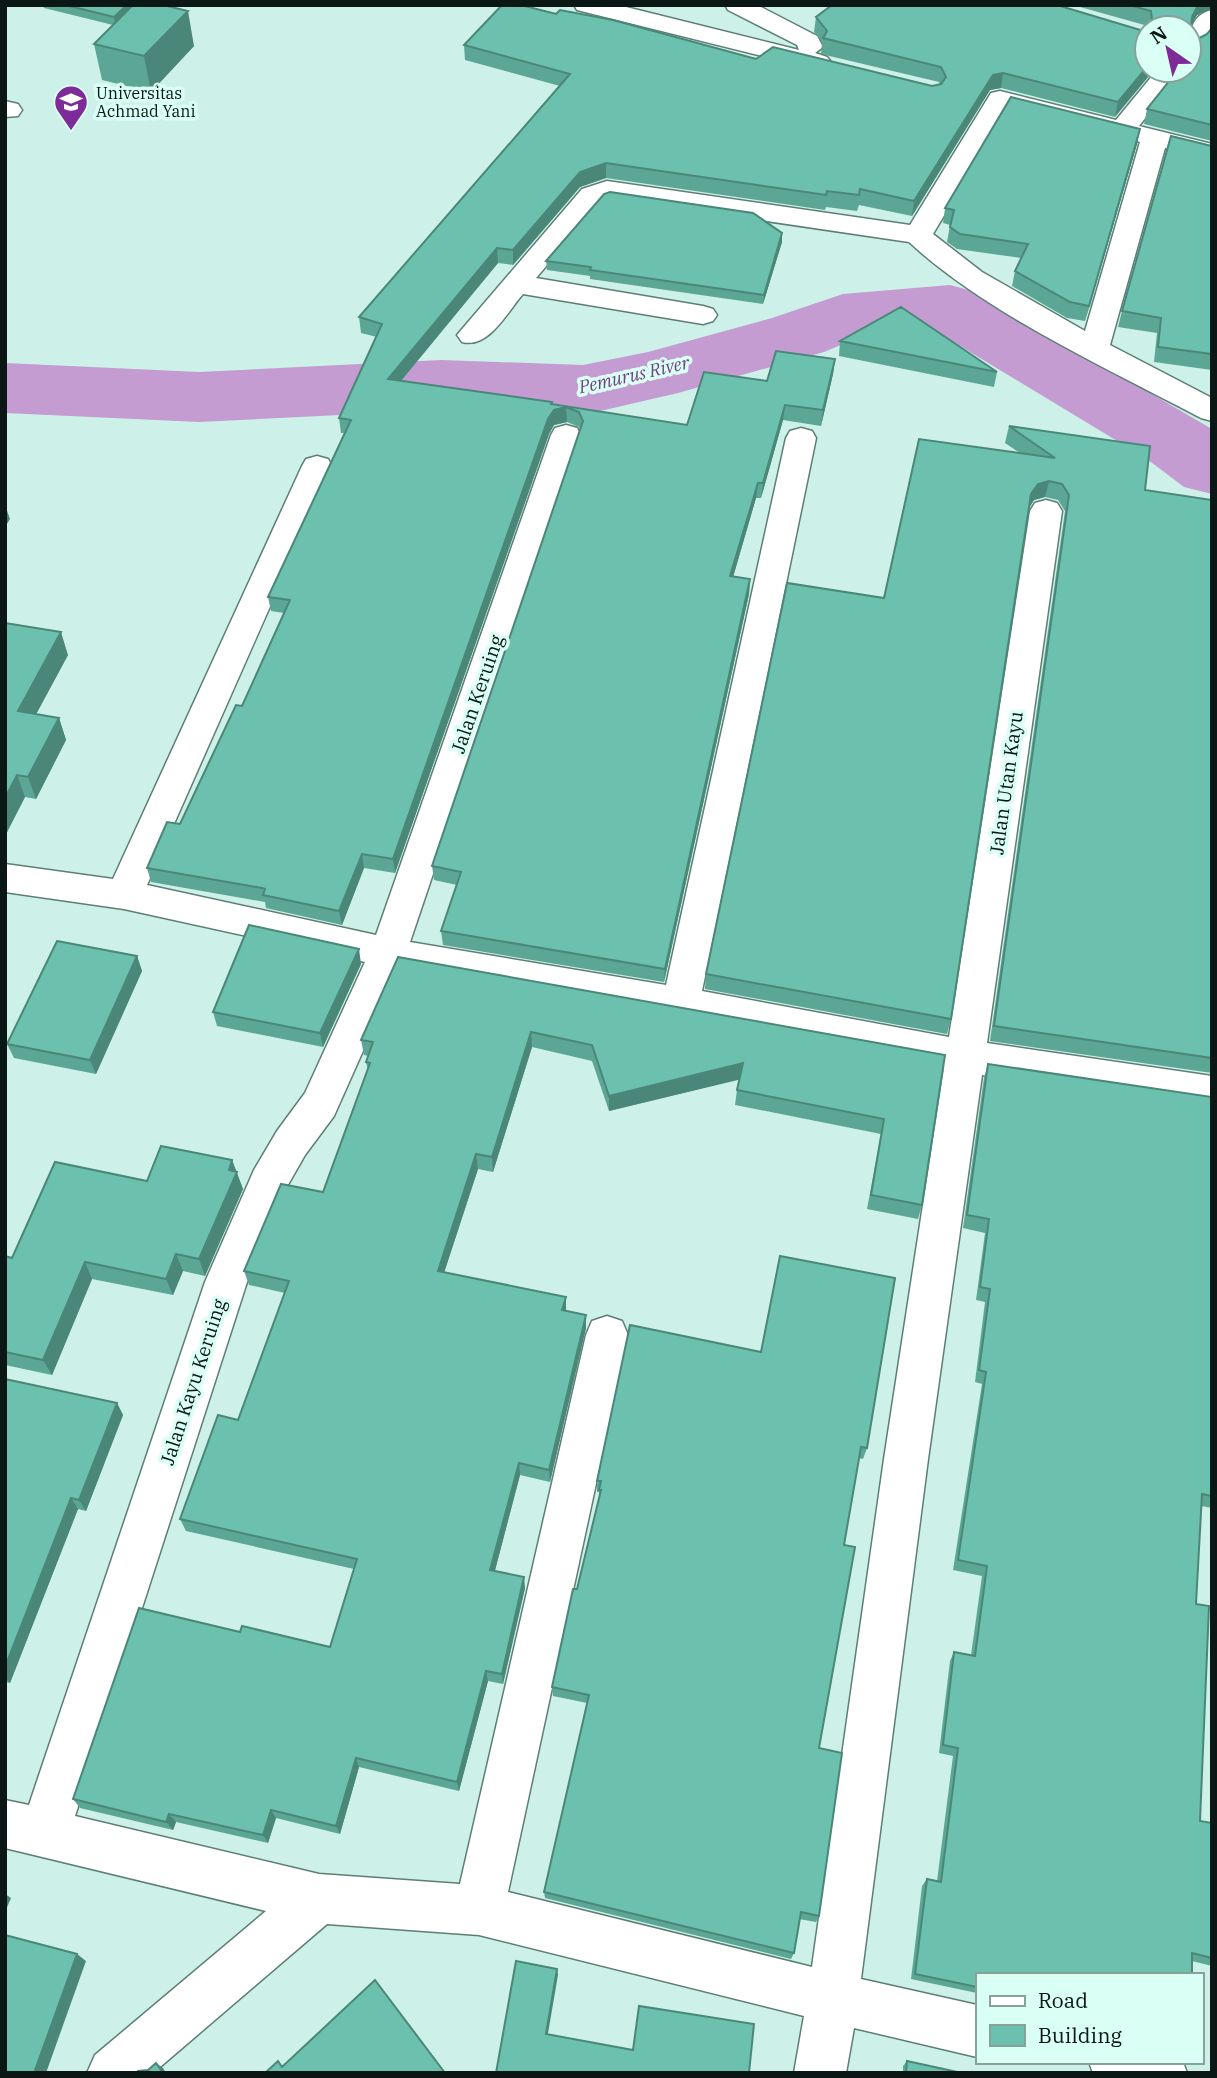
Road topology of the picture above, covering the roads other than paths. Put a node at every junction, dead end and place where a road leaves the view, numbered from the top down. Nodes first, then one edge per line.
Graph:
1 (586, 5) edge
2 (737, 5) edge
3 (814, 61) junction
4 (839, 68) edge
5 (1159, 84) edge
6 (1123, 129) junction
7 (1155, 137) junction
8 (1212, 152) edge
9 (918, 235) junction
10 (517, 284) junction
11 (703, 315) dead end
12 (472, 335) dead end
13 (1094, 349) junction
14 (1212, 411) edge
15 (566, 435) dead end
16 (801, 438) dead end
17 (317, 466) dead end
18 (1046, 511) dead end
19 (5, 878) edge
20 (124, 895) junction
21 (388, 953) junction
22 (681, 1003) junction
23 (966, 1056) junction
24 (1212, 1093) edge
25 (607, 1335) dead end
26 (25, 1828) edge
27 (319, 1899) junction
28 (479, 1910) junction
29 (833, 1998) junction
30 (976, 2031) edge
31 (1123, 2064) edge
32 (113, 2073) edge
33 (820, 2073) edge
34 (1161, 2073) edge

1 - 3 street
2 - 3 street
3 - 4 street
5 - 6 street
6 - 7 street
6 - 9 street
7 - 8 street
7 - 13 street
9 - 10 street
9 - 13 street
10 - 11 street
10 - 12 street
13 - 14 street
15 - 21 street, Jalan Keruing
16 - 22 street
17 - 20 street
18 - 23 street, Jalan Utan Kayu
19 - 20 street
20 - 21 street
21 - 22 street
21 - 26 street, Jalan Kayu Keruing
22 - 23 street
23 - 24 street
23 - 29 street, Jalan Utan Kayu
25 - 28 street
26 - 27 street
27 - 28 street
27 - 32 street
28 - 29 street
29 - 30 street
29 - 33 street, Jalan Utan Kayu
31 - 34 street

